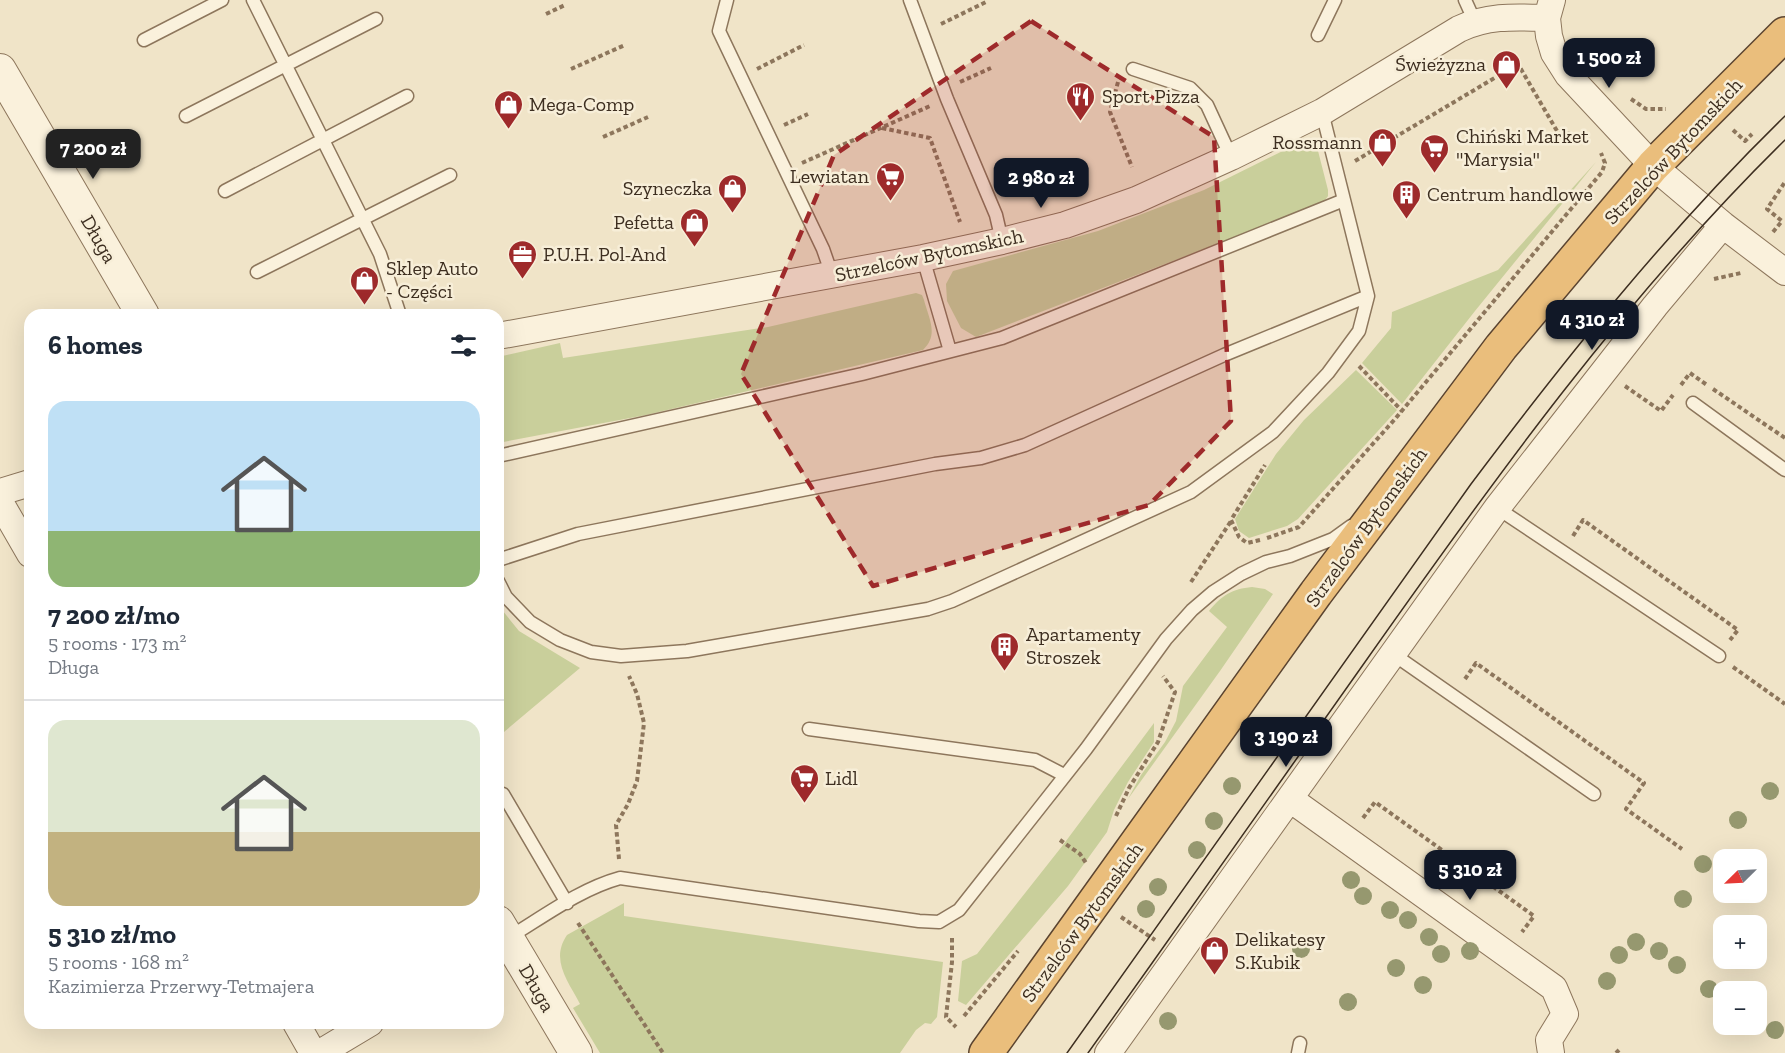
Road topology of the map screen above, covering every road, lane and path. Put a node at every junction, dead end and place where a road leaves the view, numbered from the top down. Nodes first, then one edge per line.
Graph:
1 (222, 0) edge
2 (253, 0) edge
3 (727, 0) edge
4 (910, 0) edge
5 (1335, 0) edge
6 (986, 2) dead end
7 (565, 5) dead end
8 (1550, 9) edge
9 (1470, 11) edge
10 (546, 14) dead end
11 (376, 19) dead end
12 (921, 34) junction
13 (1785, 34) edge
14 (1318, 35) dead end
15 (144, 40) dead end
16 (626, 45) dead end
17 (804, 45) dead end
18 (286, 66) junction
19 (991, 68) dead end
20 (572, 69) dead end
21 (0, 70) edge
22 (1127, 71) joint
23 (741, 77) junction
24 (945, 94) junction
25 (1625, 94) dead end
26 (407, 96) dead end
27 (1673, 106) dead end
28 (1322, 112) junction
29 (186, 116) dead end
30 (648, 117) dead end
31 (882, 128) junction
32 (1752, 134) dead end
33 (603, 137) dead end
34 (323, 140) junction
35 (1597, 140) dead end
36 (1745, 141) dead end
37 (1599, 148) dead end
38 (1231, 157) junction
39 (1132, 166) dead end
40 (1653, 166) junction
41 (785, 171) junction
42 (1337, 172) junction
43 (450, 175) dead end
44 (1785, 182) edge
45 (225, 191) dead end
46 (1344, 200) junction
47 (362, 219) junction
48 (1782, 221) dead end
49 (960, 222) dead end
50 (1723, 225) junction
51 (1002, 241) junction
52 (923, 258) junction
53 (257, 272) dead end
54 (1785, 272) edge
55 (832, 275) junction
56 (1368, 296) junction
57 (139, 309) edge
58 (398, 309) edge
59 (504, 335) edge
60 (950, 351) junction
61 (1350, 372) dead end
62 (1693, 403) dead end
63 (1402, 411) junction
64 (504, 455) edge
65 (1266, 463) dead end
66 (1785, 470) edge
67 (24, 485) edge
68 (0, 492) edge
69 (0, 502) edge
70 (1382, 504) junction
71 (1497, 508) junction
72 (1231, 520) junction
73 (24, 544) edge
74 (504, 558) edge
75 (1186, 589) dead end
76 (504, 593) edge
77 (1393, 654) junction
78 (621, 656) junction
79 (1719, 656) dead end
80 (1149, 663) junction
81 (1464, 680) dead end
82 (809, 729) dead end
83 (1064, 776) junction
84 (1594, 794) dead end
85 (504, 797) edge
86 (1290, 799) junction
87 (1115, 820) dead end
88 (1357, 827) dead end
89 (1060, 840) dead end
90 (1682, 849) dead end
91 (1088, 866) dead end
92 (621, 878) junction
93 (567, 903) junction
94 (578, 923) dead end
95 (504, 934) edge
96 (504, 940) edge
97 (1517, 940) dead end
98 (952, 962) dead end
99 (956, 1027) dead end
100 (299, 1029) edge
101 (360, 1029) edge
102 (313, 1053) edge
103 (320, 1053) edge
104 (576, 1053) edge
105 (663, 1053) edge
106 (986, 1053) edge
107 (1108, 1053) edge
108 (1551, 1053) edge

1 - 15 lane
2 - 18 lane
3 - 23 lane
4 - 12 lane
5 - 14 lane
6 - 12 path
7 - 10 path
8 - 9 street, Strzelców Bytomskich
8 - 40 street
9 - 28 street, Strzelców Bytomskich
11 - 18 lane
12 - 24 lane
13 - 40 highway, Strzelców Bytomskich
16 - 20 path
17 - 23 path
18 - 29 lane
18 - 34 lane
19 - 24 path
21 - 57 street, Długa
22 - 38 lane
22 - 39 path
23 - 41 lane
24 - 31 path
24 - 51 lane
25 - 27 path
26 - 34 lane
28 - 38 street, Strzelców Bytomskich
28 - 42 lane
30 - 33 path
31 - 41 path
31 - 49 path
32 - 36 path
34 - 45 lane
34 - 47 lane
35 - 42 path
37 - 63 path
38 - 51 street, Strzelców Bytomskich
40 - 50 street
40 - 70 highway, Strzelców Bytomskich
41 - 55 lane
42 - 46 lane
43 - 47 lane
44 - 48 path
46 - 56 lane
46 - 60 lane
47 - 53 lane
47 - 58 lane
50 - 54 street
50 - 71 street
51 - 52 street, Strzelców Bytomskich
52 - 55 street, Strzelców Bytomskich
52 - 60 lane
55 - 59 street, Strzelców Bytomskich
56 - 74 lane
56 - 78 lane
60 - 64 lane
61 - 63 path
62 - 66 lane
63 - 72 path
65 - 72 path
67 - 68 street
69 - 73 street
70 - 80 lane
70 - 106 highway, Strzelców Bytomskich
71 - 77 street
71 - 79 lane
72 - 75 path
76 - 78 lane
77 - 84 lane
77 - 86 street
78 - 92 path
80 - 83 lane
80 - 87 path
81 - 90 path
82 - 83 lane
83 - 92 lane
85 - 93 lane
86 - 107 street
86 - 108 street
88 - 97 path
89 - 91 path
92 - 93 lane
93 - 95 lane
94 - 105 path
96 - 104 street, Długa
98 - 99 path
100 - 102 street
101 - 103 street

